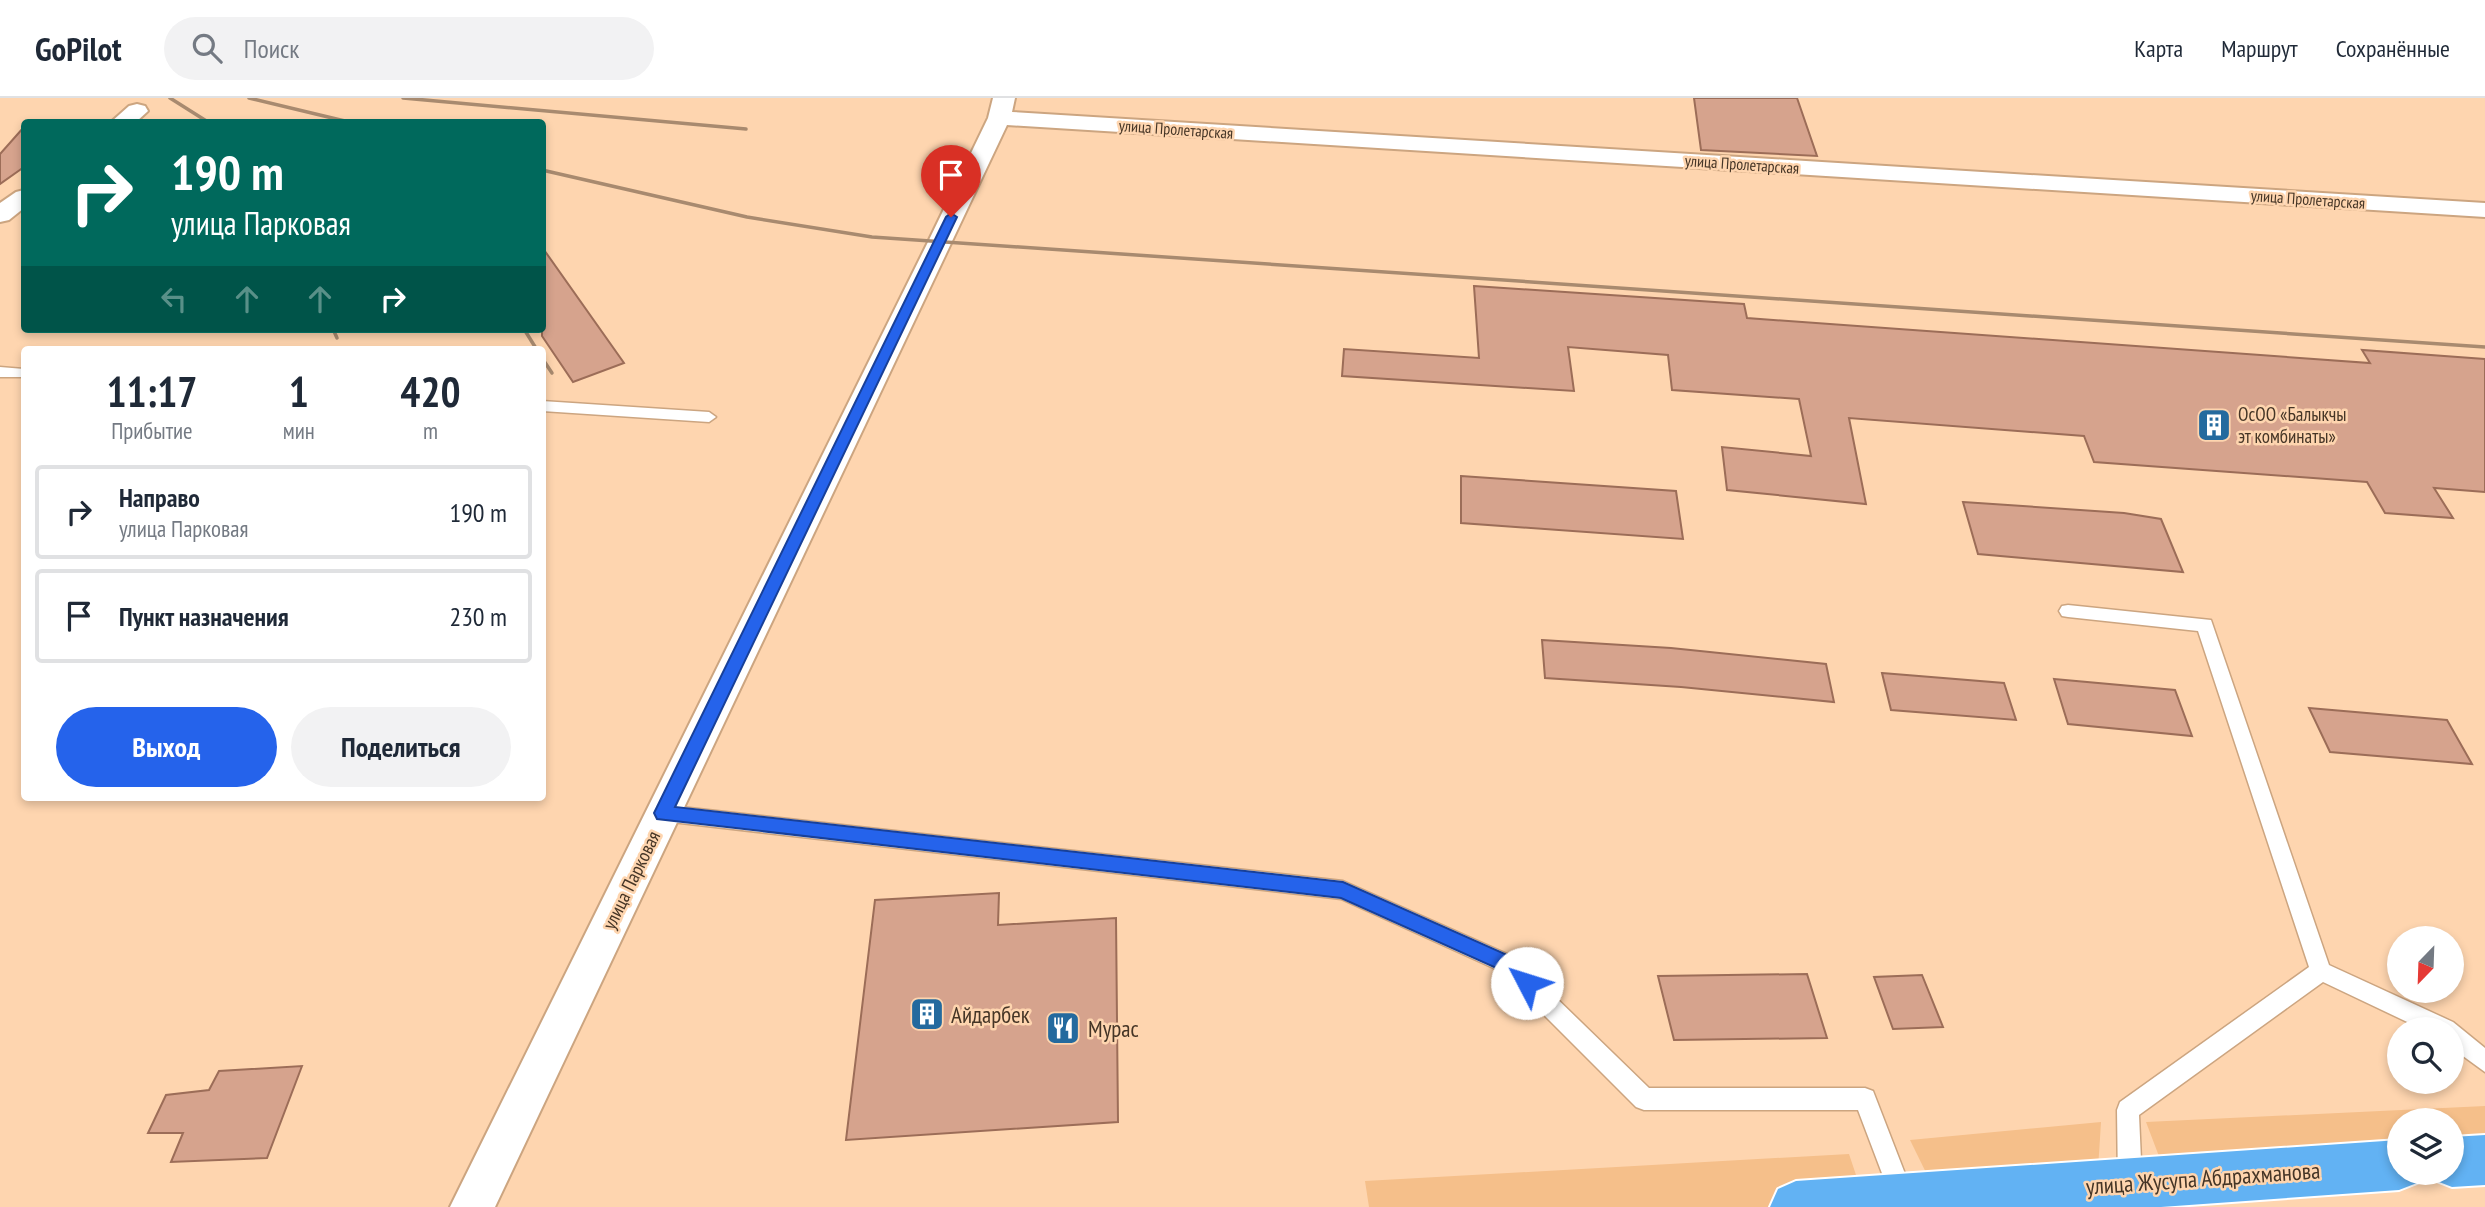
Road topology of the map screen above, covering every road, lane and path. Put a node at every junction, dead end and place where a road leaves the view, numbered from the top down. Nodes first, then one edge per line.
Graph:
1 (1001, 108) edge
2 (21, 199) edge
3 (2485, 210) edge
4 (0, 215) edge
5 (0, 372) edge
6 (21, 373) edge
7 (546, 406) edge
8 (709, 417) dead end
9 (2068, 611) dead end
10 (663, 813) junction
11 (2321, 971) junction
12 (2419, 1017) edge
13 (2464, 1045) edge
14 (2485, 1062) edge
15 (2485, 1160) edge
16 (2464, 1161) edge
17 (2387, 1166) edge
18 (2130, 1183) junction
19 (1903, 1199) junction
20 (472, 1207) edge
21 (1796, 1207) edge

1 - 3 street, улица Пролетарская
1 - 10 street, улица Парковая
2 - 4 street
5 - 6 lane
7 - 8 lane
9 - 11 lane
10 - 19 lane
10 - 20 street, улица Парковая
11 - 12 lane
11 - 18 lane
13 - 14 lane
15 - 16 highway
17 - 18 highway, улица Жусупа Абдрахманова
18 - 19 highway, улица Жусупа Абдрахманова
19 - 21 highway, улица Жусупа Абдрахманова

